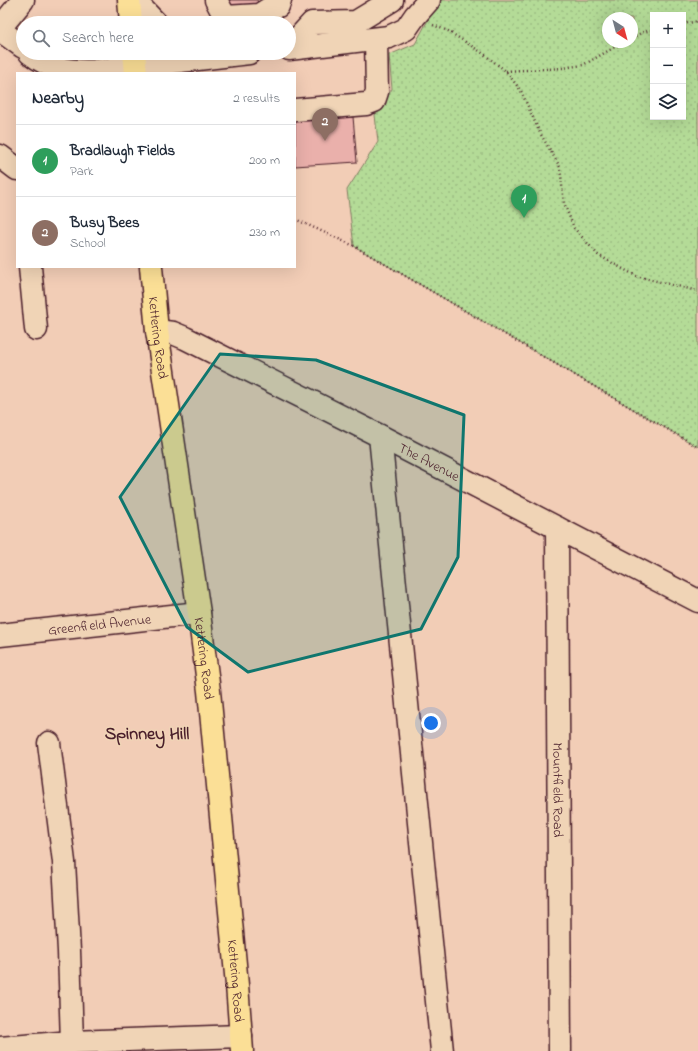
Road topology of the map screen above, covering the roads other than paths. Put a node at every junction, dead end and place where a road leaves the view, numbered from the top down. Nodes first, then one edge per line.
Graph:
1 (23, 0) edge
2 (129, 0) edge
3 (134, 0) edge
4 (216, 0) edge
5 (392, 0) edge
6 (429, 0) edge
7 (273, 3) edge
8 (416, 8) edge
9 (130, 16) edge
10 (149, 16) edge
11 (224, 16) edge
12 (242, 16) edge
13 (0, 29) edge
14 (376, 39) junction
15 (296, 40) edge
16 (16, 42) edge
17 (296, 47) edge
18 (41, 60) edge
19 (197, 60) edge
20 (135, 64) edge
21 (296, 110) edge
22 (0, 156) edge
23 (16, 168) edge
24 (30, 268) edge
25 (151, 268) edge
26 (36, 329) dead end
27 (157, 331) junction
28 (380, 436) junction
29 (557, 528) junction
30 (698, 601) edge
31 (199, 614) junction
32 (0, 635) edge
33 (49, 743) dead end
34 (72, 1042) junction
35 (241, 1044) edge
36 (2, 1049) edge
37 (442, 1051) edge
38 (560, 1051) edge

1 - 13 street
2 - 9 main road
3 - 10 street
4 - 11 street
5 - 15 street
6 - 8 street
7 - 12 street
8 - 14 street
13 - 16 street
14 - 17 street
14 - 21 street
18 - 20 street
19 - 20 street
22 - 23 street
24 - 26 street
25 - 27 main road, Kettering Road
27 - 28 street, The Avenue
27 - 31 main road, Kettering Road
28 - 29 street, The Avenue
28 - 37 street
29 - 30 street, The Avenue
29 - 38 street, Mountfield Road
31 - 32 street, Greenfield Avenue
31 - 35 main road, Kettering Road
33 - 34 street
34 - 35 street
34 - 36 street

